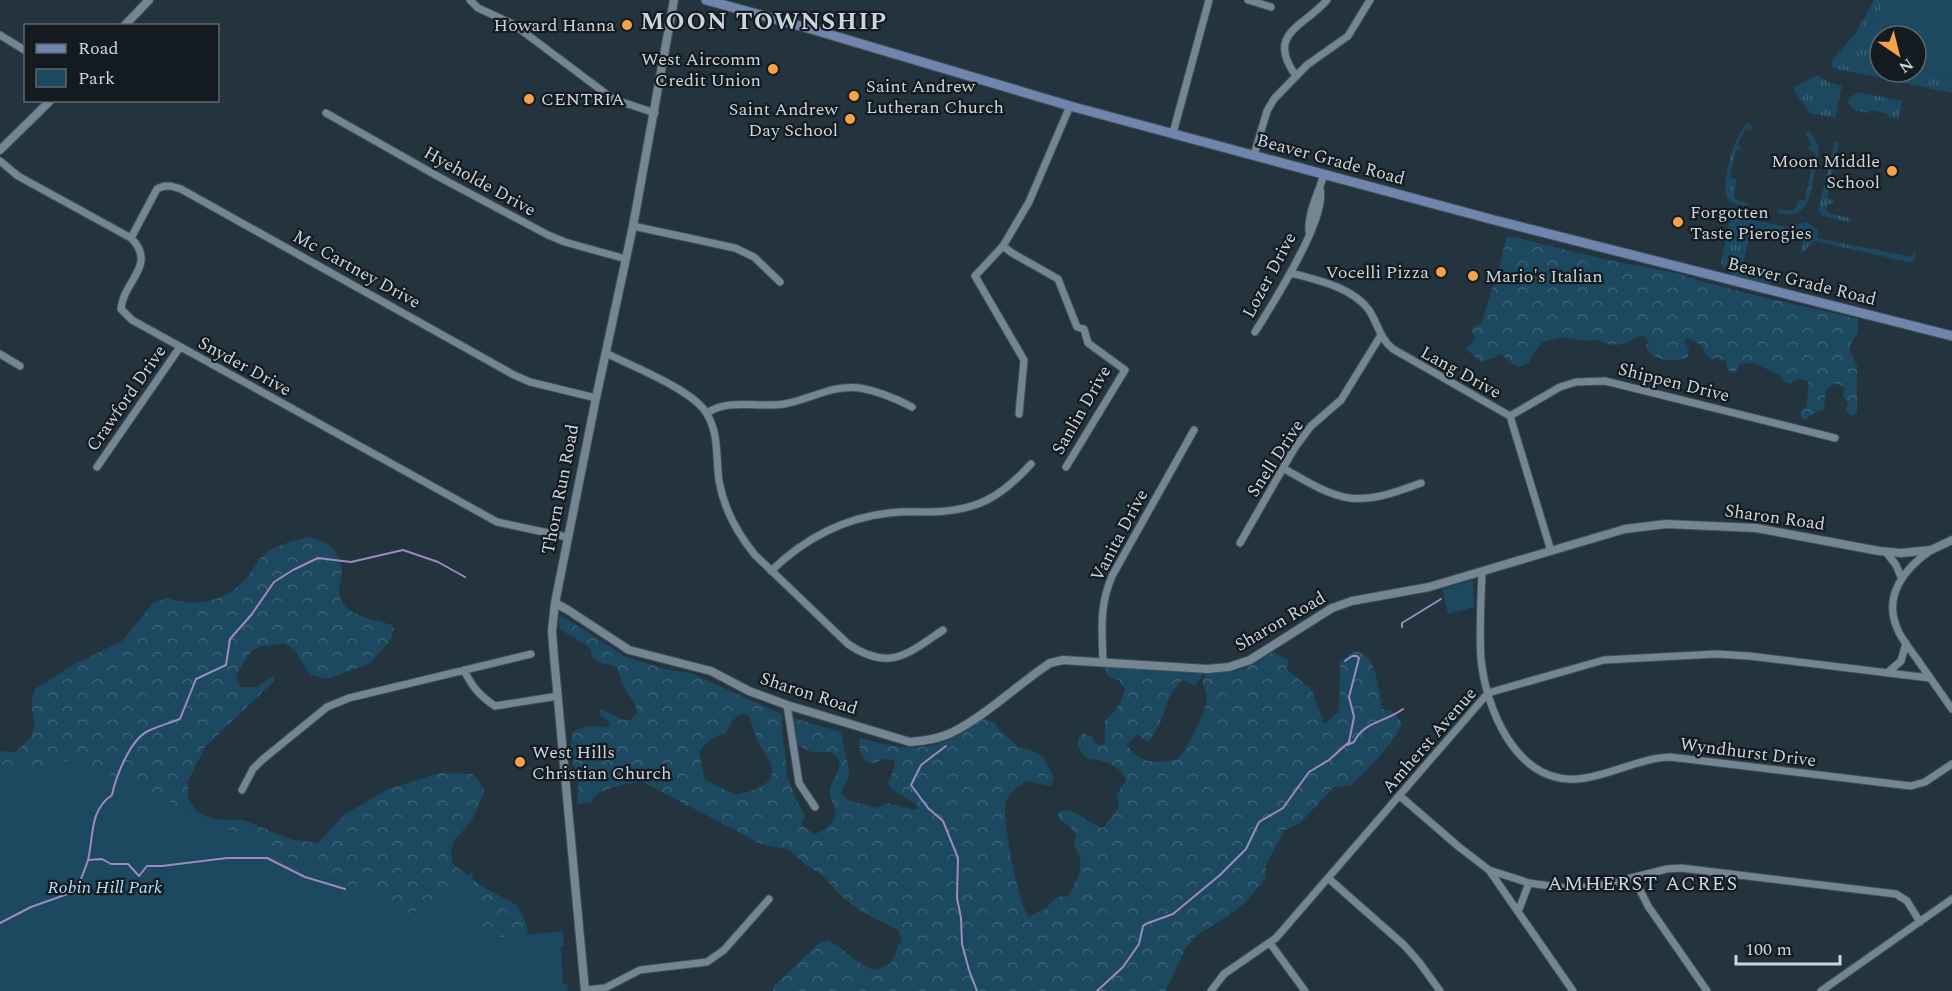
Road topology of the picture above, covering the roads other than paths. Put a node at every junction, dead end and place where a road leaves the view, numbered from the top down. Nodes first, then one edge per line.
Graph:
1 (149, 0) edge
2 (470, 0) edge
3 (674, 0) edge
4 (706, 0) edge
5 (1209, 0) edge
6 (1248, 0) edge
7 (1327, 0) edge
8 (1370, 0) edge
9 (1271, 7) dead end
10 (126, 24) edge
11 (0, 35) edge
12 (24, 50) edge
13 (1296, 76) junction
14 (49, 102) edge
15 (1070, 106) junction
16 (326, 113) dead end
17 (655, 113) junction
18 (1173, 133) junction
19 (0, 150) edge
20 (1254, 155) junction
21 (0, 161) edge
22 (1324, 174) junction
23 (633, 226) junction
24 (131, 238) junction
25 (1003, 246) junction
26 (626, 259) junction
27 (1291, 273) junction
28 (780, 282) dead end
29 (1256, 332) dead end
30 (1381, 335) junction
31 (1952, 336) edge
32 (180, 347) junction
33 (606, 353) junction
34 (0, 354) edge
35 (20, 366) dead end
36 (596, 398) junction
37 (912, 407) dead end
38 (707, 413) junction
39 (1019, 414) dead end
40 (1510, 416) junction
41 (1194, 430) dead end
42 (1835, 438) dead end
43 (1031, 464) dead end
44 (97, 466) dead end
45 (1066, 467) dead end
46 (1283, 468) junction
47 (1422, 483) dead end
48 (567, 537) junction
49 (1952, 540) edge
50 (1240, 543) dead end
51 (1551, 550) junction
52 (1931, 550) junction
53 (1886, 552) junction
54 (771, 570) junction
55 (1482, 572) junction
56 (1901, 577) junction
57 (555, 603) junction
58 (943, 630) dead end
59 (1906, 643) junction
60 (531, 654) dead end
61 (1103, 662) junction
62 (464, 670) junction
63 (1887, 673) junction
64 (1930, 678) junction
65 (1488, 693) junction
66 (558, 696) junction
67 (787, 705) junction
68 (1952, 709) edge
69 (1952, 764) edge
70 (242, 790) dead end
71 (1400, 796) junction
72 (815, 807) dead end
73 (1490, 870) junction
74 (1328, 878) junction
75 (1634, 878) junction
76 (1529, 884) junction
77 (769, 899) dead end
78 (1952, 899) edge
79 (1518, 912) junction
80 (1920, 922) junction
81 (1270, 943) junction
82 (585, 991) edge
83 (1211, 991) edge
84 (1305, 991) edge
85 (1440, 991) edge
86 (1573, 991) edge
87 (1707, 991) edge
88 (1821, 991) edge

1 - 10 street
2 - 17 street
3 - 17 street, Thorn Run Road
4 - 15 main road, Beaver Grade Road
5 - 18 street
6 - 9 street
7 - 13 street
8 - 13 street
11 - 12 street
13 - 20 street
14 - 19 street
15 - 18 main road, Beaver Grade Road
15 - 25 street
16 - 26 street, Hyeholde Drive
17 - 23 street, Thorn Run Road
18 - 20 main road, Beaver Grade Road
20 - 22 main road, Beaver Grade Road
21 - 24 street
22 - 27 street, Lozer Drive
22 - 31 main road, Beaver Grade Road
23 - 26 street, Thorn Run Road
23 - 28 street
24 - 32 street, Snyder Drive
24 - 36 street, Mc Cartney Drive
25 - 39 street
25 - 45 street, Sanlin Drive
26 - 33 street, Thorn Run Road
27 - 29 street, Lozer Drive
27 - 30 street, Lang Drive
30 - 40 street, Lang Drive
30 - 46 street, Snell Drive
32 - 44 street, Crawford Drive
32 - 48 street, Snyder Drive
33 - 36 street, Thorn Run Road
33 - 38 street
34 - 35 street
36 - 48 street, Thorn Run Road
37 - 38 street
38 - 54 street
40 - 42 street, Shippen Drive
40 - 51 street, Lang Drive
41 - 61 street, Vanita Drive
43 - 54 street
46 - 47 street
46 - 50 street, Snell Drive
48 - 57 street, Thorn Run Road
49 - 52 street, Sharon Road
51 - 53 street, Sharon Road
51 - 55 street, Sharon Road
52 - 53 street, Sharon Road
52 - 56 street
53 - 56 street
54 - 58 street
55 - 61 street, Sharon Road
55 - 65 street, Wyndhurst Drive
56 - 59 street
57 - 66 street, Thorn Run Road
57 - 67 street, Sharon Road
59 - 63 street
59 - 64 street
60 - 62 street
61 - 67 street, Sharon Road
62 - 66 street
62 - 70 street
63 - 64 street, Amherst Avenue
63 - 65 street, Amherst Avenue
64 - 68 street
65 - 69 street, Wyndhurst Drive
65 - 71 street, Amherst Avenue
66 - 82 street, Thorn Run Road
67 - 72 street
71 - 73 street
71 - 74 street, Amherst Avenue
73 - 76 street
73 - 79 street
74 - 81 street, Amherst Avenue
74 - 85 street
75 - 76 street
75 - 80 street
75 - 87 street
76 - 79 street
77 - 82 street
78 - 80 street
79 - 86 street
80 - 88 street
81 - 83 street, Amherst Avenue
81 - 84 street

